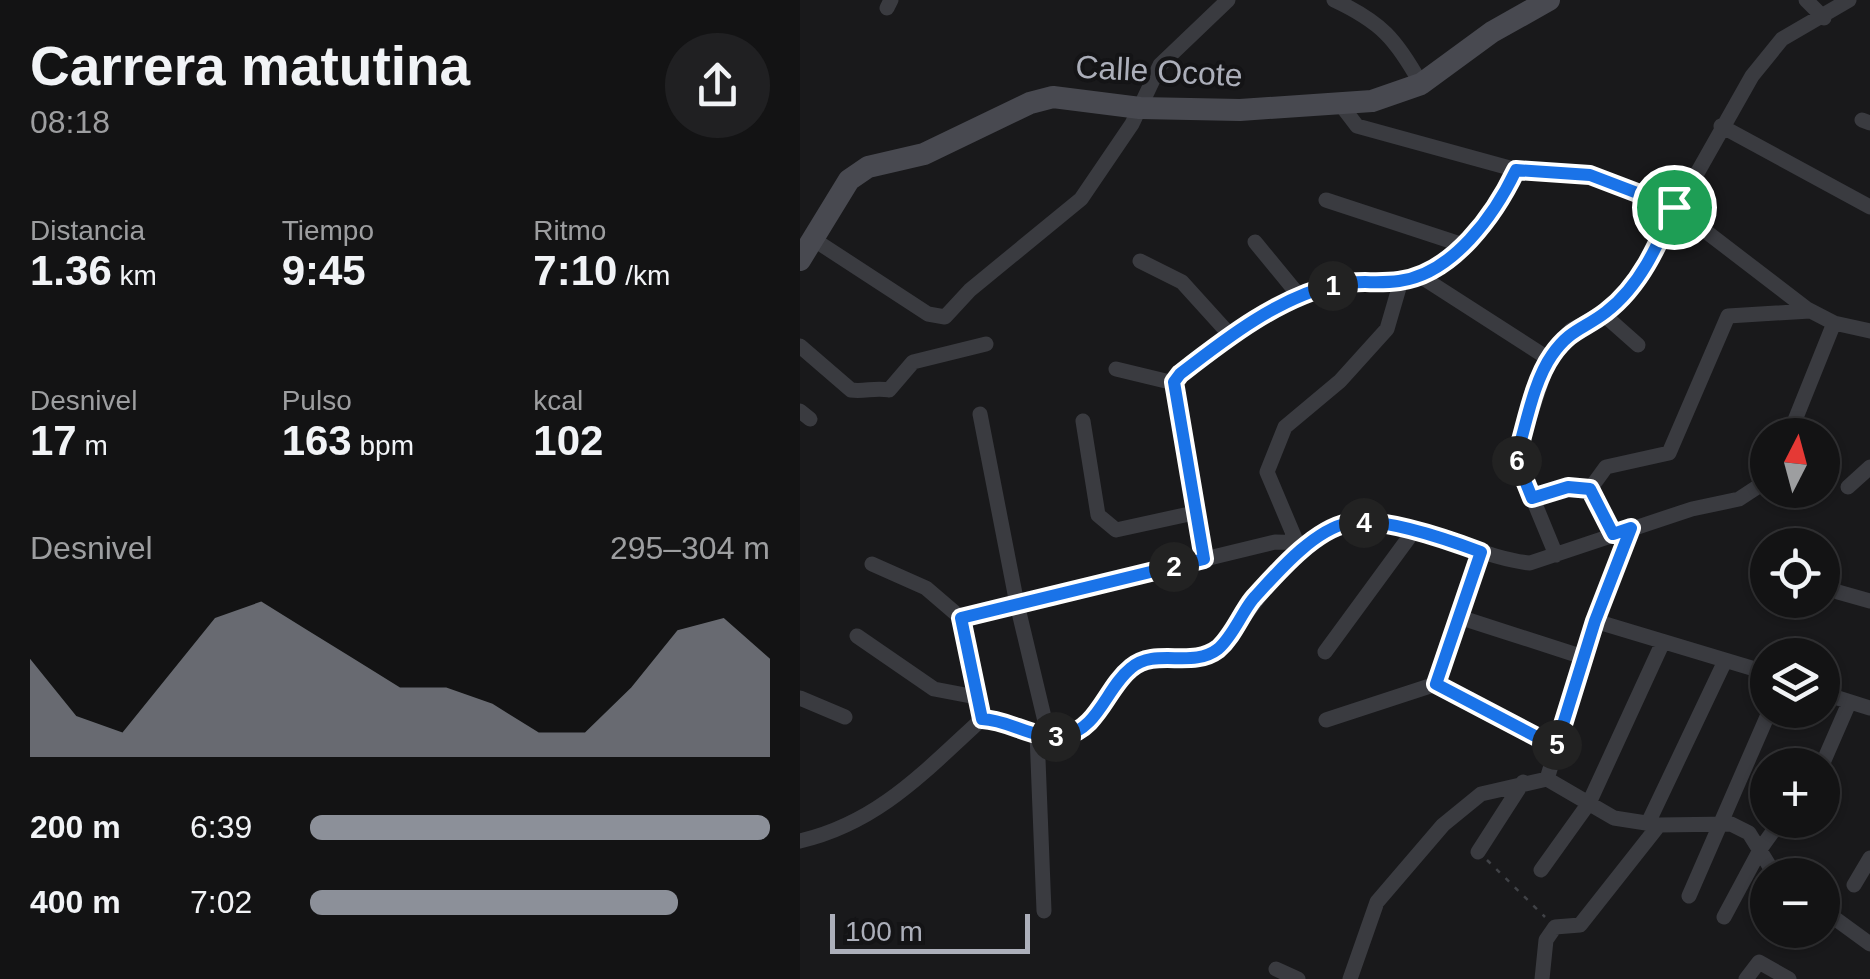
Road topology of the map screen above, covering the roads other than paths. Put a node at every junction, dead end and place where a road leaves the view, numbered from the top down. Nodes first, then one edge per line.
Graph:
1 (1228, 0) edge
2 (1334, 0) edge
3 (1549, 0) edge
4 (1806, 0) edge
5 (1849, 0) edge
6 (1824, 18) junction
7 (1421, 84) junction
8 (1342, 105) junction
9 (1140, 108) junction
10 (1721, 126) junction
11 (1516, 170) junction
12 (1326, 200) dead end
13 (1674, 207) junction
14 (1870, 207) edge
15 (813, 240) junction
16 (1255, 242) dead end
17 (1462, 245) junction
18 (800, 260) edge
19 (1140, 261) dead end
20 (1420, 276) junction
21 (1401, 281) junction
22 (1301, 298) junction
23 (1810, 311) junction
24 (1604, 314) junction
25 (1834, 323) junction
26 (1868, 325) edge
27 (1230, 335) junction
28 (986, 344) dead end
29 (1638, 345) dead end
30 (800, 346) edge
31 (1549, 359) junction
32 (1116, 368) dead end
33 (1174, 382) junction
34 (980, 414) dead end
35 (1796, 418) edge
36 (1083, 421) dead end
37 (1870, 466) edge
38 (1848, 488) dead end
39 (1590, 489) junction
40 (1750, 491) edge
41 (1532, 498) junction
42 (1194, 513) junction
43 (1631, 528) junction
44 (1413, 532) junction
45 (1613, 534) junction
46 (1305, 543) junction
47 (1481, 552) junction
48 (1556, 555) junction
49 (1204, 559) junction
50 (872, 564) dead end
51 (1840, 593) edge
52 (1870, 601) edge
53 (1016, 604) junction
54 (961, 618) junction
55 (1458, 618) junction
56 (1595, 621) junction
57 (857, 636) dead end
58 (1663, 642) junction
59 (1325, 652) dead end
60 (1583, 657) junction
61 (1725, 660) junction
62 (1750, 668) edge
63 (1436, 684) junction
64 (976, 697) junction
65 (800, 698) edge
66 (1840, 700) edge
67 (1849, 703) junction
68 (1870, 708) edge
69 (845, 717) dead end
70 (982, 719) junction
71 (1326, 720) dead end
72 (1761, 728) edge
73 (1043, 736) junction
74 (1556, 747) junction
75 (1829, 748) edge
76 (1548, 779) junction
77 (1522, 782) junction
78 (1589, 803) junction
79 (1653, 824) junction
80 (1722, 825) junction
81 (1768, 838) edge
82 (800, 841) edge
83 (1760, 848) junction
84 (1478, 852) road end
85 (1766, 858) edge
86 (1870, 858) edge
87 (1541, 870) dead end
88 (1854, 885) dead end
89 (1689, 896) dead end
90 (1044, 911) dead end
91 (1724, 917) dead end
92 (1840, 922) edge
93 (1870, 944) edge
94 (1276, 969) dead end
95 (1298, 979) edge
96 (1350, 979) edge
97 (1542, 979) edge
98 (1746, 979) edge
99 (1789, 979) edge

1 - 9 street
2 - 7 street
3 - 7 street, Calle Ocote
4 - 6 street
5 - 6 street
6 - 10 street
7 - 8 street, Calle Ocote
8 - 9 street, Calle Ocote
8 - 11 street
9 - 15 street, Calle Ocote
9 - 15 street
10 - 13 street
10 - 14 street
11 - 13 street
11 - 17 street
12 - 17 street
13 - 23 street
13 - 24 street
15 - 18 street, Calle Ocote
16 - 22 street
17 - 20 street
19 - 27 street
20 - 21 street
20 - 31 street
21 - 22 street
21 - 46 street
22 - 27 street
23 - 25 street
23 - 39 street
24 - 29 street
24 - 31 street
25 - 26 street
25 - 35 street
27 - 33 street
28 - 30 street
31 - 41 street
32 - 33 street
33 - 42 street
34 - 53 street
36 - 42 street
37 - 38 street
39 - 41 street
39 - 45 street
40 - 43 street
41 - 48 street
42 - 49 street
43 - 45 street
43 - 56 street
44 - 46 street
44 - 47 street
44 - 59 street
45 - 48 street
46 - 49 street
46 - 73 street
47 - 48 street
47 - 55 street
49 - 53 street
50 - 54 street
51 - 52 street
53 - 54 street
53 - 73 street
54 - 64 street
55 - 60 street
55 - 63 street
56 - 58 street
56 - 60 street
57 - 64 street
58 - 61 street
58 - 78 street
60 - 74 street
61 - 62 street
61 - 79 street
63 - 71 street
63 - 74 street
64 - 70 street
65 - 69 street
66 - 67 street
67 - 68 street
67 - 75 street
70 - 73 street
70 - 82 street
72 - 80 street
73 - 90 street
74 - 76 street
76 - 77 street
76 - 78 street
77 - 84 street
77 - 96 street
78 - 79 street
78 - 87 street
79 - 80 street
79 - 97 street
80 - 83 street
80 - 89 street
81 - 83 street
83 - 85 street
83 - 91 street
86 - 88 street
92 - 93 street
94 - 95 street
98 - 99 street

